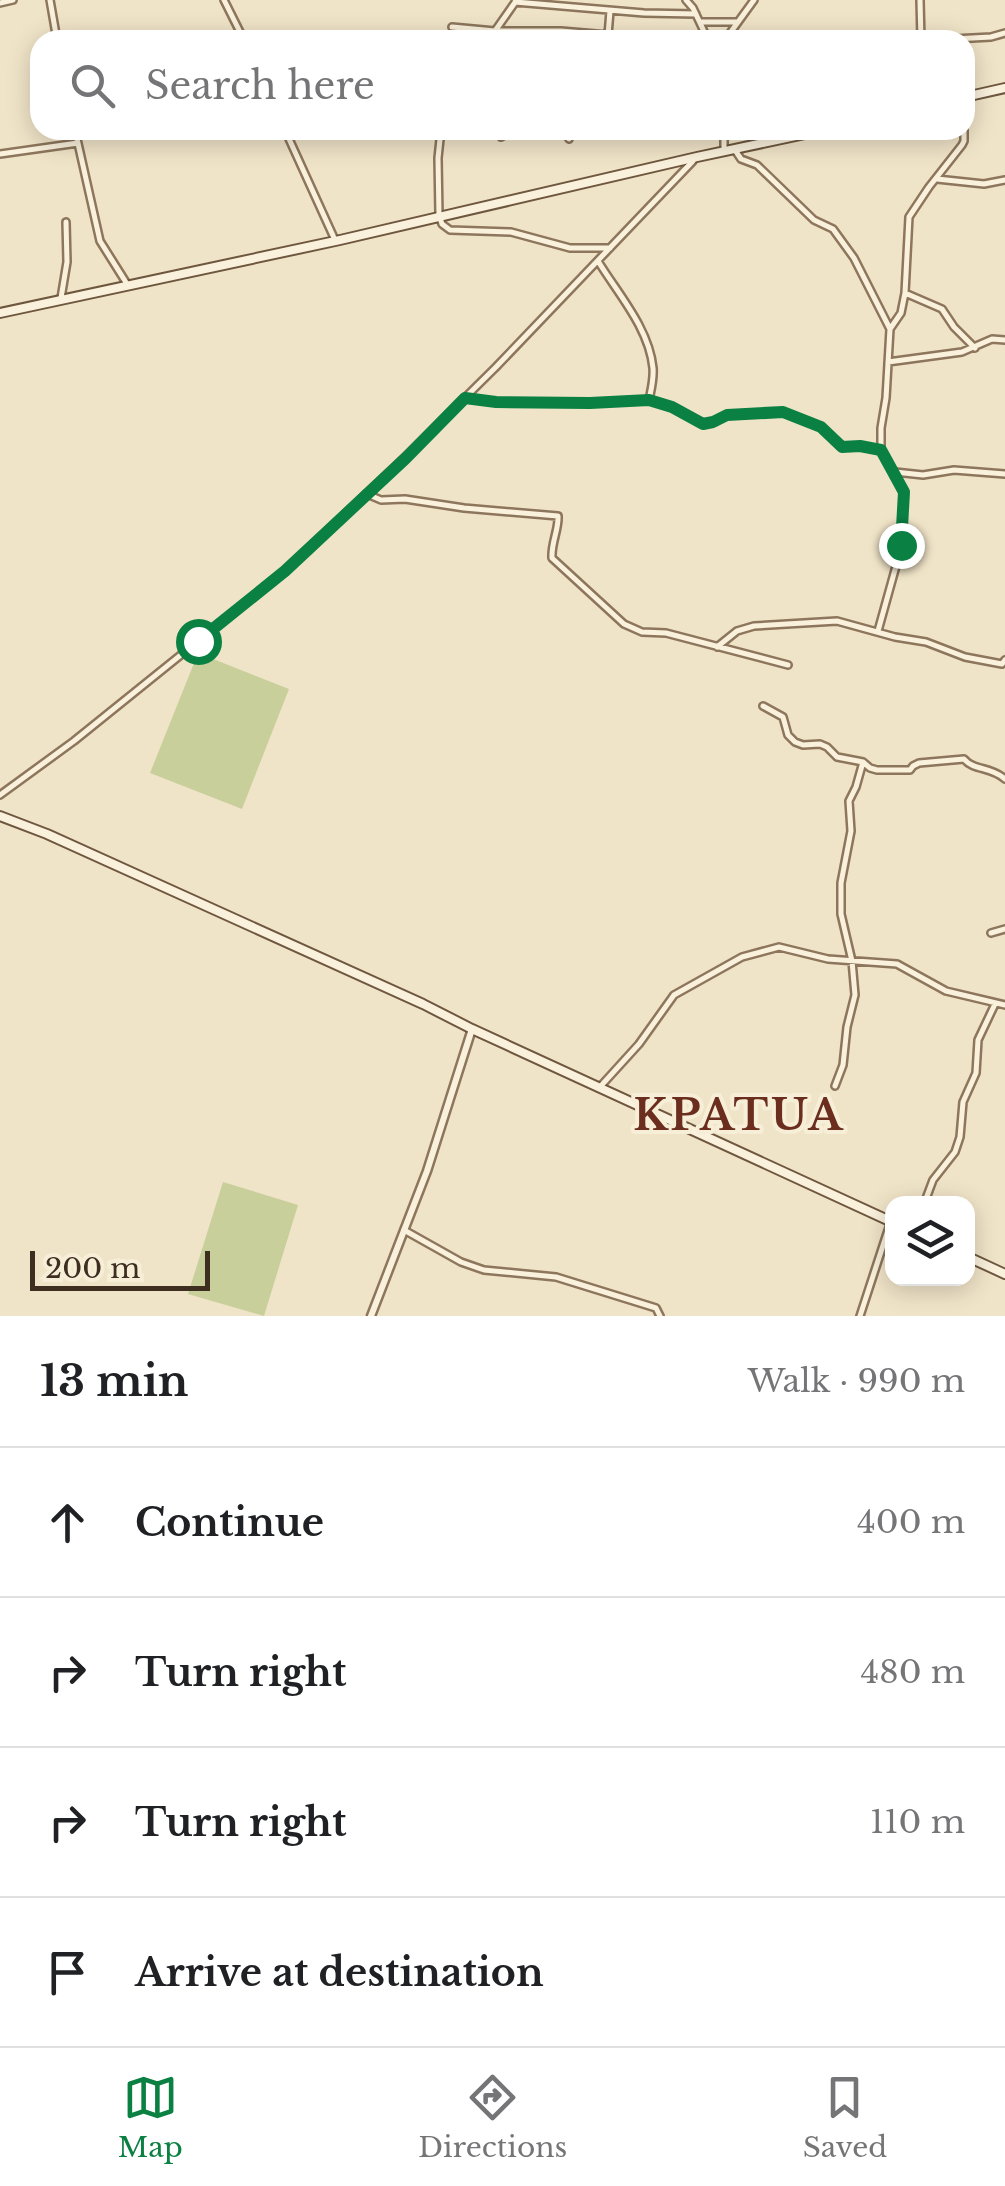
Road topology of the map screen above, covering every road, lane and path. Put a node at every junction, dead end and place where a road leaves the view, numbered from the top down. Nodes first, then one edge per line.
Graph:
1 (13, 0) edge
2 (50, 0) edge
3 (224, 0) edge
4 (686, 0) edge
5 (754, 0) edge
6 (920, 0) edge
7 (517, 1) edge
8 (0, 2) edge
9 (610, 11) junction
10 (696, 14) junction
11 (700, 22) junction
12 (736, 22) junction
13 (452, 27) dead end
14 (56, 30) edge
15 (239, 30) edge
16 (485, 30) edge
17 (497, 30) edge
18 (608, 30) edge
19 (704, 30) edge
20 (731, 30) edge
21 (922, 30) edge
22 (1005, 33) edge
23 (975, 38) edge
24 (1005, 88) edge
25 (975, 95) edge
26 (77, 140) edge
27 (289, 140) edge
28 (439, 140) edge
29 (724, 140) edge
30 (780, 140) edge
31 (964, 140) edge
32 (78, 143) junction
33 (735, 150) junction
34 (724, 152) junction
35 (0, 154) edge
36 (697, 157) junction
37 (936, 179) junction
38 (1005, 180) edge
39 (440, 215) junction
40 (66, 222) dead end
41 (335, 240) junction
42 (610, 248) junction
43 (598, 261) junction
44 (127, 284) junction
45 (905, 293) junction
46 (62, 298) junction
47 (0, 312) edge
48 (890, 329) junction
49 (1005, 340) edge
50 (975, 348) junction
51 (888, 362) junction
52 (465, 398) junction
53 (649, 400) junction
54 (881, 450) junction
55 (895, 472) junction
56 (1005, 474) edge
57 (367, 494) junction
58 (878, 631) junction
59 (717, 647) junction
60 (1004, 663) edge
61 (788, 665) dead end
62 (763, 706) dead end
63 (862, 762) junction
64 (1005, 779) edge
65 (0, 796) edge
66 (0, 816) edge
67 (1005, 930) edge
68 (990, 933) dead end
69 (852, 962) junction
70 (995, 1003) junction
71 (1005, 1006) edge
72 (472, 1029) junction
73 (836, 1086) dead end
74 (599, 1088) junction
75 (927, 1196) edge
76 (885, 1219) edge
77 (404, 1230) junction
78 (885, 1241) edge
79 (975, 1260) edge
80 (1005, 1274) edge
81 (370, 1316) edge
82 (660, 1316) edge
83 (860, 1316) edge

1 - 8 street
2 - 14 street
3 - 15 street
4 - 10 street
5 - 12 street
6 - 21 street
7 - 9 street
7 - 17 street
9 - 10 street
9 - 18 street
10 - 11 street
11 - 12 street
11 - 19 street
12 - 20 street
13 - 16 street
22 - 23 street
24 - 25 main road
26 - 32 street
27 - 41 street
28 - 39 street
29 - 34 street
30 - 33 main road
31 - 37 street
32 - 35 street
32 - 44 street
33 - 34 main road
33 - 48 street
34 - 36 main road
36 - 39 main road
36 - 42 street
37 - 38 street
37 - 45 street
39 - 41 main road
39 - 42 street
40 - 46 street
41 - 44 main road
42 - 43 street
43 - 52 street
43 - 53 street
44 - 46 main road
45 - 48 street
45 - 50 street
46 - 47 main road
48 - 51 street
49 - 50 street
50 - 51 street
51 - 54 street
52 - 53 street
52 - 57 street
53 - 54 street
54 - 55 street
55 - 56 street
55 - 58 street
57 - 59 street
57 - 65 street
58 - 59 street
58 - 60 street
59 - 61 street
62 - 63 street
63 - 64 street
63 - 69 street
66 - 72 main road
67 - 68 street
69 - 70 street
69 - 73 street
69 - 74 street
70 - 71 street
70 - 75 street
72 - 74 main road
72 - 77 street
74 - 76 main road
77 - 81 street
77 - 82 street
78 - 83 street
79 - 80 main road

